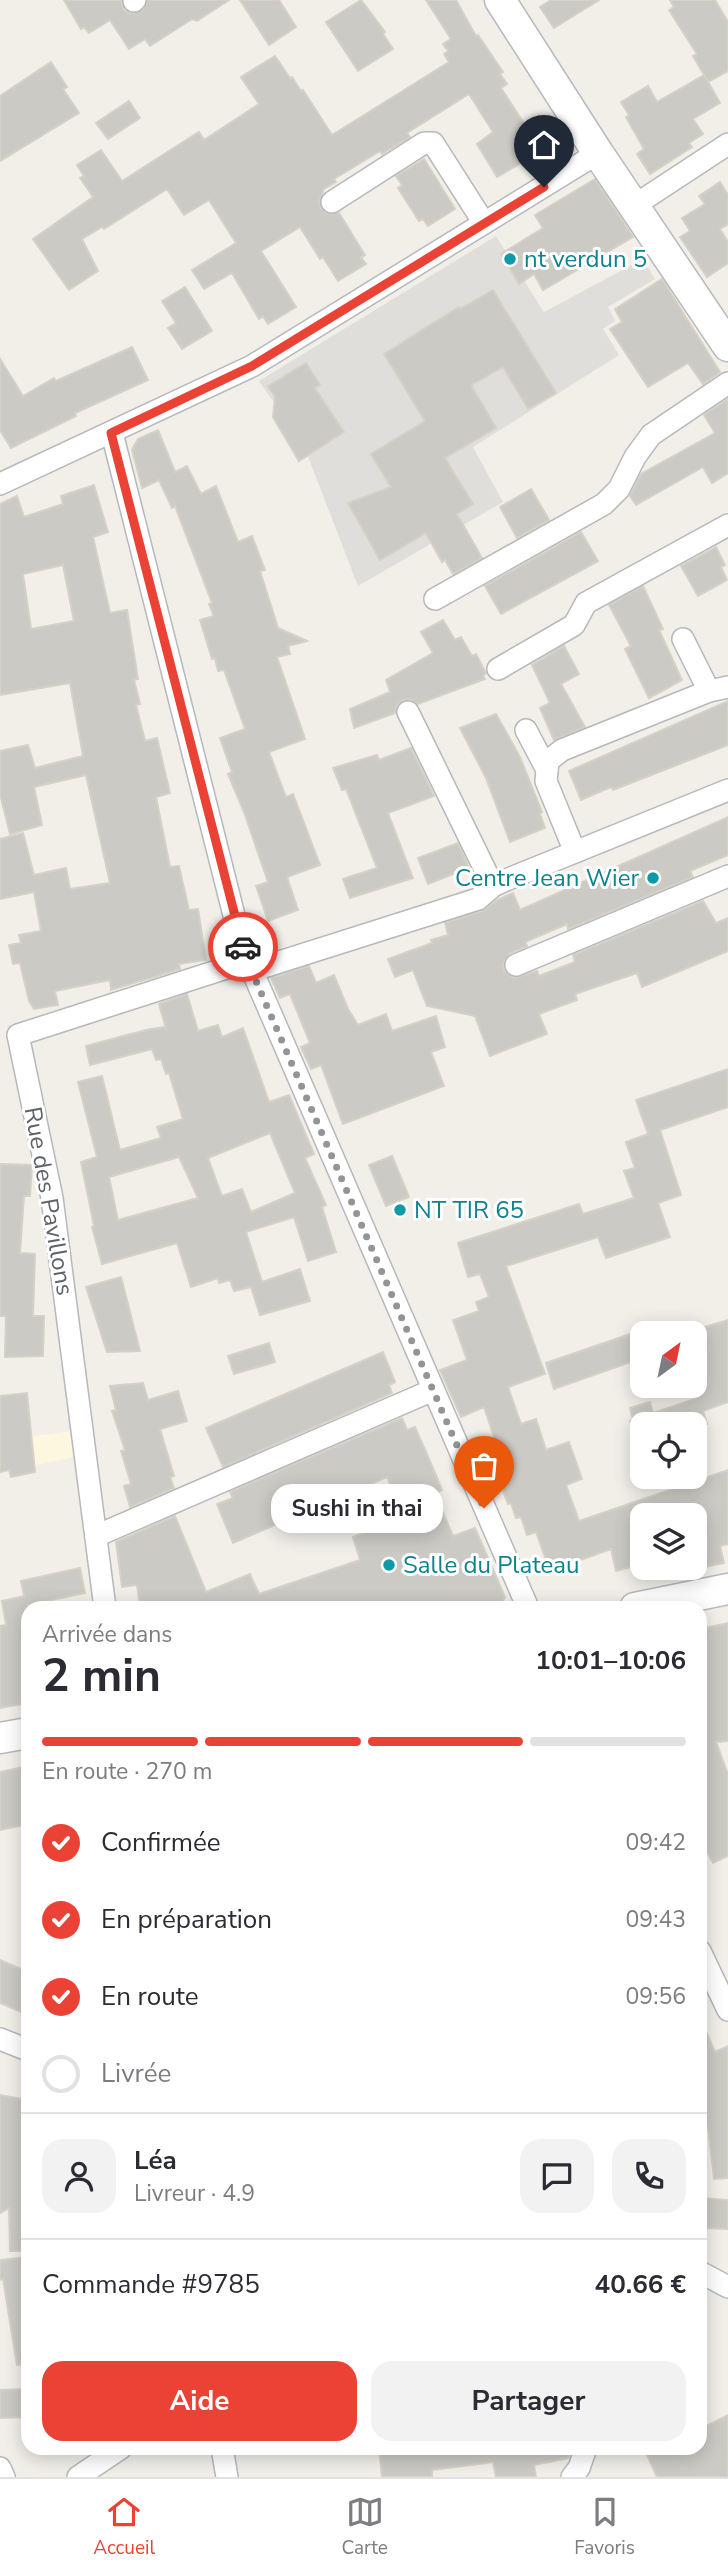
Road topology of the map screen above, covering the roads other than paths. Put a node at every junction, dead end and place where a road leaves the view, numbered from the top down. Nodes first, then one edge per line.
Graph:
1 (500, 0) edge
2 (728, 144) edge
3 (598, 153) junction
4 (332, 202) dead end
5 (635, 205) junction
6 (484, 223) junction
7 (728, 346) edge
8 (728, 383) edge
9 (111, 433) junction
10 (0, 484) edge
11 (728, 525) edge
12 (435, 599) dead end
13 (682, 639) dead end
14 (498, 669) dead end
15 (718, 689) edge
16 (408, 712) dead end
17 (526, 730) dead end
18 (547, 770) junction
19 (728, 790) edge
20 (575, 852) junction
21 (728, 876) edge
22 (493, 886) junction
23 (516, 965) dead end
24 (250, 966) junction
25 (433, 1390) junction
26 (96, 1536) junction
27 (728, 1589) edge
28 (104, 1601) edge
29 (525, 1601) edge
30 (669, 1601) edge
31 (21, 1734) edge
32 (0, 1738) edge
33 (707, 1966) edge
34 (728, 2010) edge
35 (0, 2039) edge
36 (21, 2047) edge
37 (707, 2276) edge
38 (728, 2287) edge
39 (111, 2455) edge
40 (223, 2455) edge
41 (584, 2455) edge
42 (0, 2468) edge
43 (4, 2477) edge
44 (78, 2477) edge
45 (227, 2477) edge
46 (572, 2477) edge

1 - 3 street
2 - 5 street
3 - 5 street
3 - 6 street
4 - 6 street
5 - 7 street
6 - 9 street
8 - 12 street
9 - 10 street
9 - 24 street
11 - 14 street
13 - 15 street
15 - 18 street
16 - 22 street
17 - 18 street
18 - 20 street
19 - 20 street
20 - 22 street
21 - 23 street
22 - 24 street
24 - 25 street
24 - 26 street, Rue des Pavillons
25 - 26 street
25 - 29 street
26 - 28 street, Rue des Pavillons
27 - 30 street
31 - 32 street
33 - 34 street
35 - 36 street
37 - 38 street
39 - 44 street
40 - 45 street
41 - 46 street
42 - 43 street

